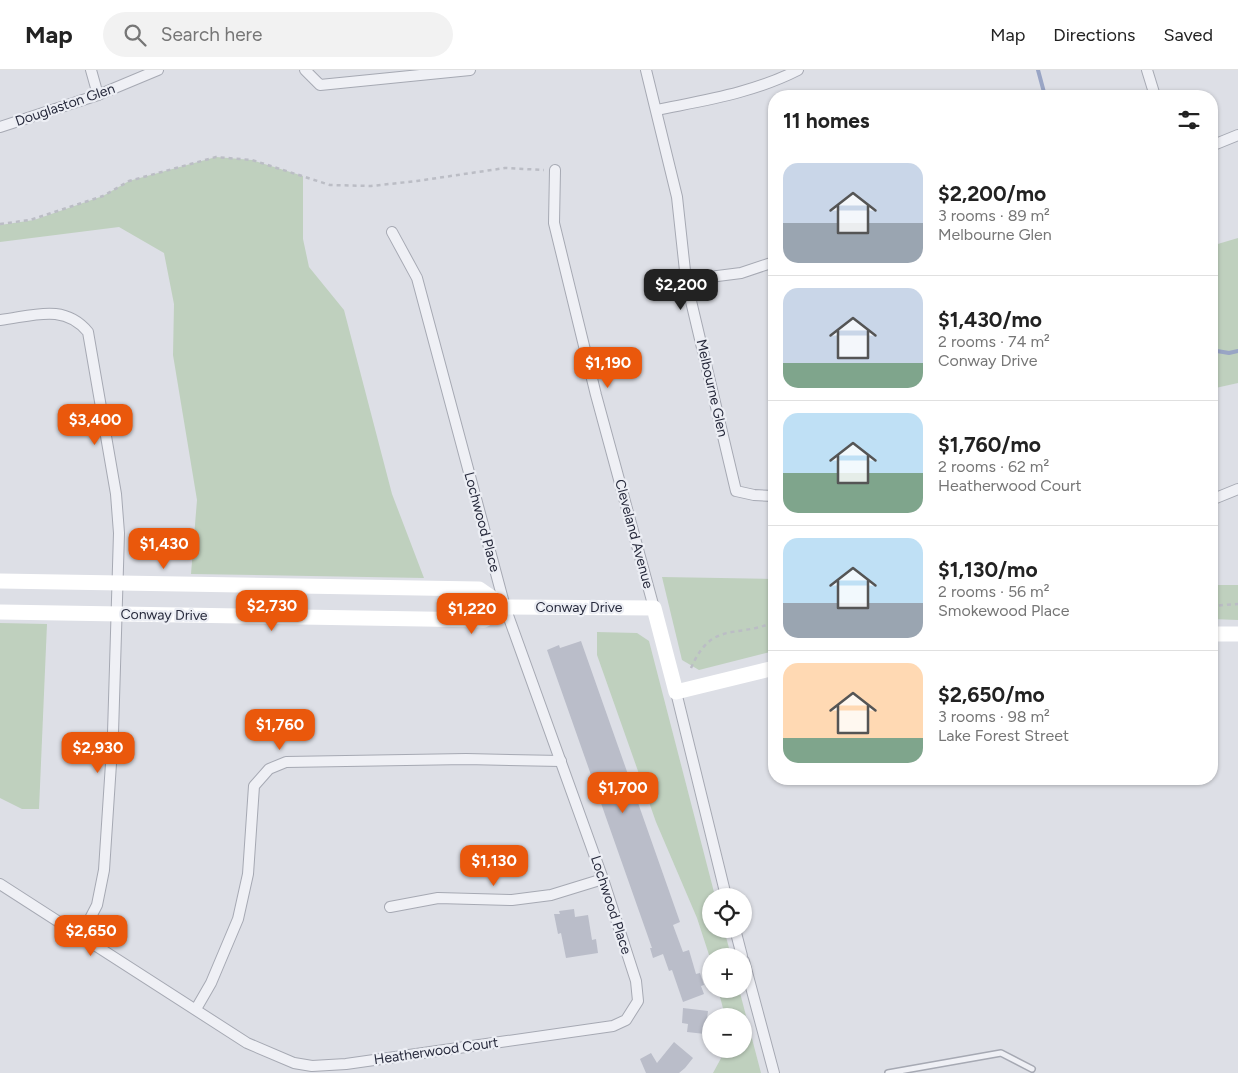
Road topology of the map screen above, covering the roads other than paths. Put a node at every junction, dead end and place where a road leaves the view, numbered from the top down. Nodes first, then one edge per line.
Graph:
1 (90, 70) edge
2 (158, 70) edge
3 (305, 70) edge
4 (470, 70) edge
5 (646, 70) edge
6 (798, 70) edge
7 (1147, 70) edge
8 (1153, 90) edge
9 (98, 95) junction
10 (656, 110) junction
11 (0, 128) edge
12 (1238, 135) edge
13 (1218, 143) edge
14 (554, 170) road end
15 (392, 232) dead end
16 (768, 264) edge
17 (686, 280) junction
18 (0, 320) edge
19 (1238, 488) edge
20 (768, 496) edge
21 (1218, 497) edge
22 (0, 581) edge
23 (118, 585) junction
24 (505, 607) junction
25 (654, 608) junction
26 (0, 612) edge
27 (118, 614) junction
28 (1218, 634) edge
29 (1238, 634) edge
30 (768, 669) edge
31 (676, 692) junction
32 (561, 761) junction
33 (603, 879) junction
34 (0, 884) edge
35 (724, 888) edge
36 (390, 908) dead end
37 (81, 936) junction
38 (636, 982) joint
39 (752, 991) edge
40 (196, 1009) junction
41 (1032, 1069) dead end
42 (774, 1073) edge
43 (888, 1073) edge

1 - 9 street
2 - 9 street, Douglaston Glen
3 - 4 street
5 - 10 street, Melbourne Glen
6 - 10 street
7 - 8 street
9 - 11 street, Douglaston Glen
10 - 17 street, Melbourne Glen
12 - 13 street
14 - 25 street, Cleveland Avenue
15 - 24 street, Lochwood Place
16 - 17 street
17 - 20 street, Melbourne Glen
18 - 23 street
19 - 21 street
22 - 23 street
23 - 24 street
23 - 27 street
24 - 25 street, Conway Drive
24 - 27 street, Conway Drive
24 - 32 street, Lochwood Place
25 - 31 street, Cleveland Avenue
26 - 27 street, Conway Drive
27 - 37 street
28 - 29 street
30 - 31 street
31 - 35 street, Cleveland Avenue
32 - 33 street, Lochwood Place
32 - 40 street
33 - 36 street
33 - 38 street, Lochwood Place
34 - 37 street, Heatherwood Court
37 - 40 street, Heatherwood Court
38 - 40 street, Heatherwood Court
39 - 42 street
41 - 43 lane

